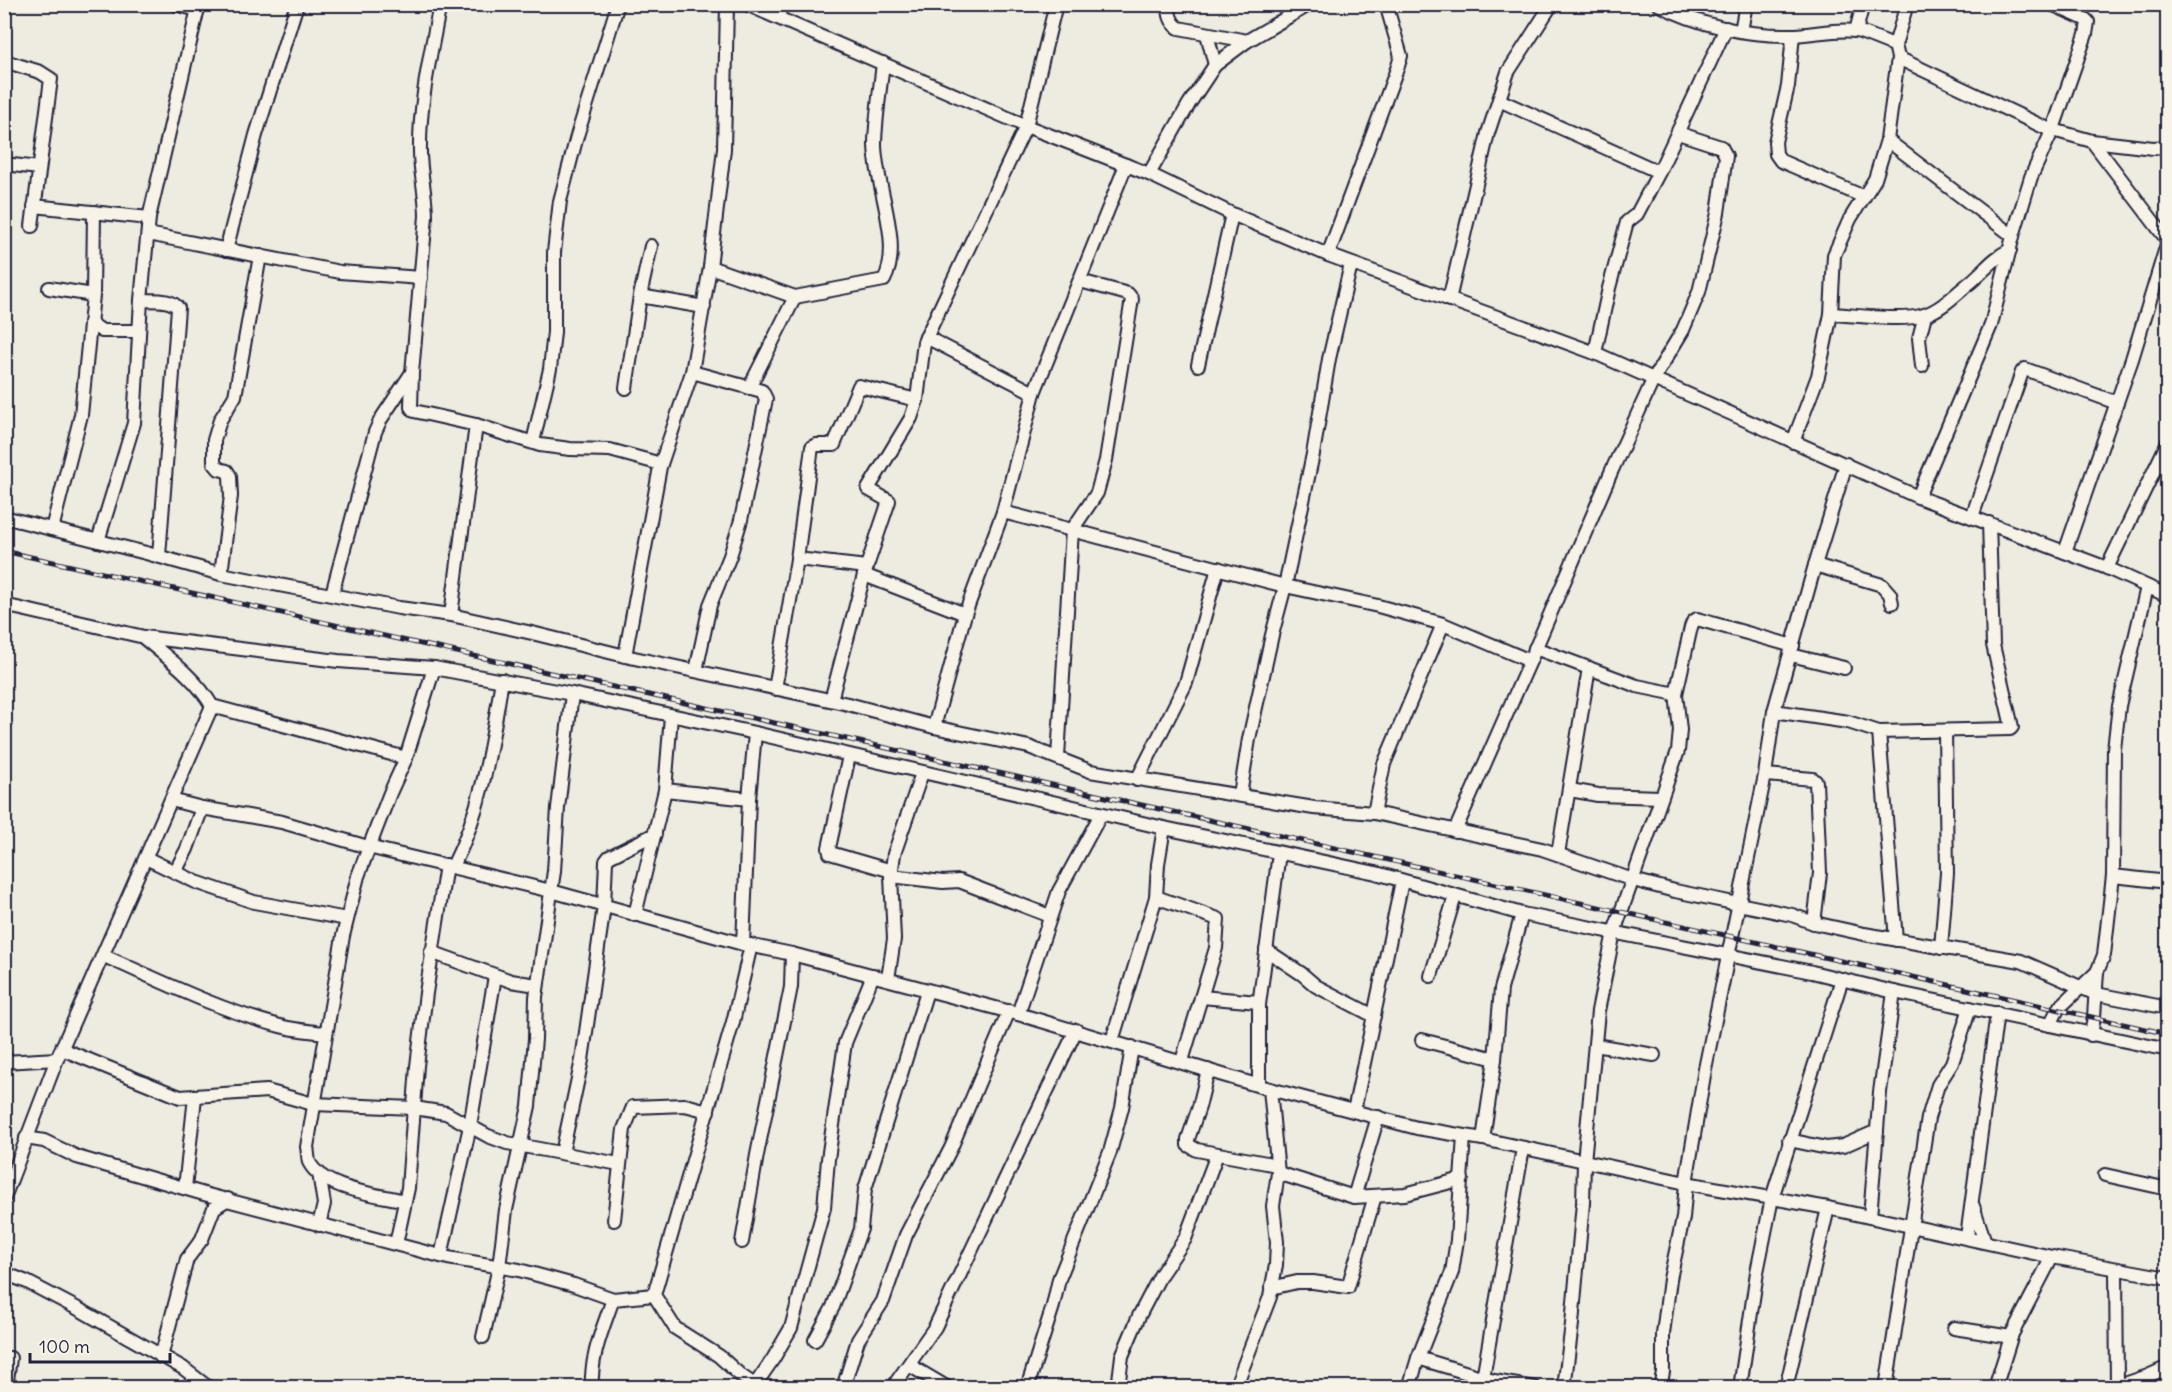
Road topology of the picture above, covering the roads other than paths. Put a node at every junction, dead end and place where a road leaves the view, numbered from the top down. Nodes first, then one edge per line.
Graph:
1 (175, 4) edge
2 (297, 4) edge
3 (440, 4) edge
4 (618, 4) edge
5 (727, 4) edge
6 (746, 4) edge
7 (780, 4) edge
8 (1056, 4) edge
9 (1169, 4) edge
10 (1311, 4) edge
11 (1386, 4) edge
12 (1552, 4) edge
13 (1658, 4) edge
14 (1746, 4) edge
15 (1863, 4) edge
16 (1907, 4) edge
17 (2051, 4) edge
18 (198, 7) edge
19 (779, 18) junction
20 (1726, 28) junction
21 (1741, 31) junction
22 (1856, 31) junction
23 (1207, 33) junction
24 (1793, 35) junction
25 (1247, 41) junction
26 (1895, 45) junction
27 (1898, 58) junction
28 (4, 61) edge
29 (883, 63) junction
30 (1215, 65) junction
31 (1499, 100) junction
32 (1026, 126) junction
33 (2053, 129) junction
34 (1678, 133) junction
35 (1887, 140) junction
36 (2092, 141) junction
37 (2168, 147) edge
38 (4, 164) edge
39 (1126, 165) junction
40 (39, 168) junction
41 (1659, 172) junction
42 (1149, 174) junction
43 (1864, 197) junction
44 (34, 206) junction
45 (94, 212) junction
46 (1232, 214) junction
47 (149, 218) junction
48 (32, 226) dead end
49 (147, 234) junction
50 (2013, 236) junction
51 (2168, 241) edge
52 (651, 246) dead end
53 (226, 250) junction
54 (2010, 250) junction
55 (1329, 255) junction
56 (260, 256) junction
57 (1351, 264) junction
58 (710, 267) junction
59 (421, 278) junction
60 (1080, 281) junction
61 (49, 288) dead end
62 (93, 295) junction
63 (640, 296) junction
64 (795, 297) junction
65 (141, 300) junction
66 (1449, 300) junction
67 (704, 307) junction
68 (1831, 314) junction
69 (1925, 315) junction
70 (90, 323) junction
71 (102, 331) junction
72 (139, 332) junction
73 (926, 337) junction
74 (89, 342) junction
75 (1595, 353) junction
76 (1198, 365) dead end
77 (1922, 366) dead end
78 (692, 372) junction
79 (412, 373) junction
80 (1654, 378) junction
81 (626, 388) dead end
82 (749, 388) junction
83 (1034, 393) junction
84 (917, 400) junction
85 (2117, 403) junction
86 (476, 425) junction
87 (533, 442) junction
88 (1793, 442) junction
89 (2168, 442) edge
90 (661, 464) junction
91 (1846, 464) junction
92 (1918, 497) junction
93 (1003, 513) junction
94 (4, 517) edge
95 (1972, 517) junction
96 (1989, 523) junction
97 (52, 529) junction
98 (1072, 530) junction
99 (98, 540) junction
100 (2066, 552) junction
101 (159, 556) junction
102 (797, 558) junction
103 (1815, 565) junction
104 (1218, 568) junction
105 (2107, 568) junction
106 (866, 571) junction
107 (221, 574) junction
108 (1285, 586) junction
109 (2147, 587) junction
110 (332, 594) junction
111 (2168, 596) edge
112 (1892, 603) dead end
113 (4, 605) edge
114 (966, 614) junction
115 (451, 615) junction
116 (1443, 624) junction
117 (144, 638) junction
118 (1535, 648) junction
119 (1792, 650) junction
120 (626, 656) junction
121 (1530, 661) junction
122 (434, 668) junction
123 (1588, 668) junction
124 (1844, 668) dead end
125 (696, 671) junction
126 (502, 680) junction
127 (775, 689) junction
128 (572, 694) junction
129 (1676, 694) junction
130 (831, 700) junction
131 (212, 706) junction
132 (1774, 711) junction
133 (671, 716) junction
134 (934, 727) junction
135 (1945, 731) junction
136 (1879, 732) junction
137 (754, 733) junction
138 (849, 756) junction
139 (406, 758) junction
140 (1058, 758) junction
141 (922, 773) junction
142 (1765, 775) junction
143 (1137, 780) junction
144 (665, 790) junction
145 (1570, 790) junction
146 (1240, 795) junction
147 (1661, 796) junction
148 (171, 800) junction
149 (749, 800) junction
150 (202, 808) junction
151 (1374, 813) junction
152 (1101, 814) junction
153 (1164, 828) junction
154 (1455, 831) junction
155 (655, 834) junction
156 (368, 847) junction
157 (1279, 853) junction
158 (1558, 854) junction
159 (146, 858) junction
160 (450, 866) junction
161 (175, 872) junction
162 (892, 874) junction
163 (2113, 876) junction
164 (1633, 880) junction
165 (1402, 881) junction
166 (2168, 882) edge
167 (551, 891) junction
168 (1455, 896) junction
169 (1156, 897) junction
170 (1739, 904) junction
171 (604, 906) junction
172 (1522, 914) junction
173 (635, 915) junction
174 (1050, 916) junction
175 (347, 919) junction
176 (1814, 923) junction
177 (1614, 932) junction
178 (1896, 940) junction
179 (747, 945) junction
180 (1941, 948) junction
181 (1266, 950) junction
182 (431, 952) junction
183 (792, 954) junction
184 (1728, 955) junction
185 (104, 956) junction
186 (2097, 972) junction
187 (873, 975) junction
188 (495, 976) junction
189 (1431, 976) dead end
190 (888, 979) junction
191 (1842, 980) junction
192 (537, 985) junction
193 (2080, 987) junction
194 (927, 990) junction
195 (1894, 992) junction
196 (2096, 994) junction
197 (1201, 997) junction
198 (1259, 1002) junction
199 (1970, 1008) junction
200 (2168, 1008) edge
201 (1014, 1013) junction
202 (1997, 1013) junction
203 (1374, 1016) junction
204 (2050, 1025) junction
205 (1076, 1030) junction
206 (325, 1033) junction
207 (2091, 1035) junction
208 (1422, 1040) dead end
209 (1113, 1041) junction
210 (1595, 1045) junction
211 (1132, 1047) junction
212 (2168, 1050) edge
213 (60, 1054) junction
214 (1654, 1055) dead end
215 (1495, 1059) junction
216 (4, 1062) edge
217 (1182, 1062) junction
218 (1208, 1070) junction
219 (1264, 1087) junction
220 (195, 1097) junction
221 (313, 1104) junction
222 (414, 1108) junction
223 (708, 1111) junction
224 (1354, 1111) junction
225 (1378, 1117) junction
226 (470, 1126) junction
227 (1877, 1131) junction
228 (1464, 1136) junction
229 (26, 1138) junction
230 (1483, 1139) junction
231 (1790, 1140) junction
232 (520, 1146) junction
233 (1523, 1148) junction
234 (562, 1153) junction
235 (1217, 1154) junction
236 (1584, 1162) junction
237 (619, 1164) junction
238 (1278, 1169) junction
239 (319, 1173) junction
240 (2104, 1175) dead end
241 (1462, 1179) junction
242 (1686, 1184) junction
243 (185, 1188) junction
244 (2168, 1189) edge
245 (204, 1194) junction
246 (1375, 1196) junction
247 (1354, 1197) junction
248 (4, 1198) edge
249 (1772, 1198) junction
250 (228, 1199) junction
251 (405, 1202) junction
252 (1972, 1204) junction
253 (214, 1208) junction
254 (1828, 1208) junction
255 (1870, 1217) junction
256 (614, 1220) dead end
257 (319, 1225) junction
258 (1911, 1227) junction
259 (1967, 1237) junction
260 (742, 1242) dead end
261 (1984, 1242) junction
262 (396, 1244) junction
263 (441, 1256) junction
264 (2052, 1257) junction
265 (499, 1267) junction
266 (2116, 1269) junction
267 (4, 1273) edge
268 (2168, 1278) edge
269 (1271, 1288) junction
270 (654, 1295) junction
271 (612, 1299) junction
272 (1954, 1328) dead end
273 (483, 1337) dead end
274 (2011, 1337) junction
275 (815, 1340) dead end
276 (161, 1357) junction
277 (10, 1358) dead end
278 (1418, 1358) junction
279 (909, 1365) junction
280 (2168, 1367) edge
281 (1483, 1378) junction
282 (742, 1382) edge
283 (757, 1386) edge
284 (2115, 1387) edge
285 (6, 1388) edge
286 (209, 1388) edge
287 (592, 1388) edge
288 (843, 1388) edge
289 (896, 1388) edge
290 (948, 1388) edge
291 (1027, 1388) edge
292 (1118, 1388) edge
293 (1235, 1388) edge
294 (1409, 1388) edge
295 (1535, 1388) edge
296 (1564, 1388) edge
297 (1660, 1388) edge
298 (1740, 1388) edge
299 (1786, 1388) edge
300 (1886, 1388) edge
301 (1995, 1388) edge

1 - 18 street
2 - 53 street
3 - 59 street
4 - 87 street
5 - 58 street
6 - 19 street
7 - 19 street
8 - 32 street
9 - 23 street
10 - 25 street
11 - 55 street
12 - 31 street
13 - 20 street
14 - 21 street
15 - 22 street
16 - 26 street
17 - 33 street
18 - 47 street
19 - 29 street
20 - 21 street
20 - 34 street
21 - 24 street
22 - 24 street
22 - 26 street
23 - 25 street
23 - 30 street
24 - 43 street
25 - 30 street
26 - 27 street
27 - 33 street
27 - 35 street
28 - 40 street
29 - 32 street
29 - 64 street
30 - 42 street
31 - 41 street
31 - 66 street
32 - 39 street
32 - 73 street
33 - 36 street
33 - 50 street
34 - 41 street
34 - 80 street
35 - 43 street
35 - 50 street
36 - 37 street
36 - 51 street
38 - 40 street
39 - 42 street
39 - 60 street
40 - 44 street
41 - 75 street
42 - 46 street
43 - 68 street
44 - 45 street
44 - 48 street
45 - 47 street
45 - 62 street
46 - 55 street
46 - 76 street
47 - 49 street
49 - 53 street
49 - 65 street
50 - 54 street
51 - 85 street
52 - 63 street
53 - 56 street
54 - 69 street
54 - 92 street
55 - 57 street
56 - 59 street
56 - 107 street
57 - 66 street
57 - 108 street
58 - 64 street
58 - 67 street
59 - 79 street
60 - 83 street
60 - 98 street
61 - 62 street
62 - 70 street
63 - 67 street
63 - 81 street
64 - 82 street
65 - 72 street
65 - 101 street
66 - 75 street
67 - 78 street
68 - 69 street
68 - 88 street
69 - 77 street
70 - 71 street
70 - 74 street
71 - 72 street
71 - 74 street
72 - 99 street
73 - 83 street
73 - 84 street
74 - 97 street
75 - 80 street
78 - 82 street
78 - 90 street
79 - 86 street
79 - 110 street
80 - 88 street
80 - 118 street
82 - 125 street
83 - 93 street
84 - 102 street
84 - 106 street
85 - 95 street
85 - 100 street
86 - 87 street
86 - 115 street
87 - 90 street
88 - 91 street
89 - 105 street
90 - 120 street
91 - 92 street
91 - 103 street
92 - 95 street
93 - 98 street
93 - 114 street
94 - 97 street
95 - 96 street
96 - 100 street
96 - 135 street
97 - 99 street
98 - 104 street
98 - 140 street
99 - 101 street
100 - 105 street
101 - 107 street
102 - 106 street
102 - 127 street
103 - 112 street
103 - 119 street
104 - 108 street
104 - 143 street
105 - 109 street
106 - 114 street
106 - 130 street
107 - 110 street
108 - 116 street
108 - 146 street
109 - 111 street
109 - 163 street
110 - 115 street
113 - 117 street
114 - 134 street
115 - 120 street
116 - 121 street
116 - 151 street
117 - 122 street
117 - 131 street
118 - 121 street
118 - 123 street
119 - 124 street
119 - 129 street
119 - 132 street
120 - 125 street
121 - 154 street
122 - 126 street
122 - 139 street
123 - 129 street
123 - 145 street
125 - 127 street
126 - 128 street
126 - 160 street
127 - 130 street
128 - 133 street
128 - 167 street
129 - 147 street
130 - 134 street
131 - 139 street
131 - 148 street
132 - 136 street
132 - 142 street
133 - 137 street
133 - 144 street
134 - 140 street
135 - 136 street
135 - 180 street
136 - 178 street
137 - 138 street
137 - 149 street
138 - 141 street
138 - 162 street
139 - 156 street
140 - 143 street
141 - 152 street
141 - 162 street
142 - 170 street
142 - 176 street
143 - 146 street
144 - 149 street
144 - 155 street
145 - 147 street
145 - 158 street
146 - 151 street
147 - 164 street
148 - 150 street
148 - 159 street
149 - 179 street
150 - 156 street
150 - 161 street
151 - 154 street
152 - 153 street
152 - 174 street
153 - 157 street
153 - 169 street
154 - 158 street
155 - 171 street
155 - 173 street
156 - 160 street
156 - 175 street
157 - 165 street
157 - 181 street
158 - 164 street
159 - 161 street
159 - 185 street
160 - 167 street
160 - 182 street
161 - 175 street
162 - 174 street
162 - 190 street
163 - 166 street
163 - 186 street
164 - 170 street
164 - 177 street
165 - 168 street
165 - 203 street
167 - 171 street
167 - 192 street
168 - 172 street
168 - 189 street
169 - 197 street
169 - 209 street
170 - 176 street
170 - 184 street
171 - 173 street
171 - 234 street
172 - 177 street
172 - 215 street
173 - 179 street
174 - 201 street
175 - 206 street
176 - 178 street
177 - 184 street
177 - 210 street
178 - 180 street
179 - 183 street
179 - 223 street
180 - 193 street
181 - 198 street
181 - 203 street
182 - 188 street
182 - 222 street
183 - 187 street
183 - 260 street
184 - 191 street
184 - 242 street
185 - 206 street
185 - 213 street
186 - 193 street
186 - 196 street
187 - 190 street
187 - 283 street
188 - 192 street
188 - 226 street
190 - 194 street
191 - 195 street
191 - 231 street
192 - 232 street
193 - 196 street
193 - 204 street
194 - 201 street
194 - 275 street
195 - 199 street
195 - 227 street
196 - 200 street
196 - 207 street
197 - 198 street
197 - 217 street
198 - 219 street
199 - 202 street
199 - 258 street
201 - 205 street
201 - 288 street
202 - 204 street
202 - 252 street
203 - 224 street
204 - 207 street
205 - 209 street
205 - 279 street
206 - 221 street
207 - 212 street
208 - 215 street
209 - 211 street
210 - 214 street
210 - 236 street
211 - 217 street
211 - 291 street
213 - 216 street
213 - 220 street
213 - 229 street
215 - 230 street
217 - 218 street
218 - 219 street
218 - 235 street
219 - 224 street
219 - 238 street
220 - 221 street
220 - 243 street
221 - 222 street
221 - 239 street
222 - 226 street
222 - 251 street
223 - 237 street
223 - 270 street
224 - 225 street
225 - 228 street
225 - 247 street
226 - 232 street
226 - 263 street
227 - 231 street
227 - 255 street
228 - 230 street
228 - 241 street
229 - 243 street
229 - 248 street
230 - 233 street
231 - 249 street
232 - 234 street
232 - 265 street
233 - 236 street
233 - 281 street
234 - 237 street
235 - 238 street
235 - 292 street
236 - 242 street
236 - 296 street
237 - 256 street
238 - 247 street
238 - 269 street
239 - 251 street
239 - 257 street
240 - 244 street
241 - 246 street
241 - 278 street
242 - 249 street
242 - 297 street
243 - 245 street
245 - 250 street
245 - 253 street
246 - 247 street
246 - 269 street
249 - 254 street
249 - 298 street
250 - 253 street
250 - 257 street
251 - 262 street
252 - 259 street
252 - 261 street
253 - 276 street
254 - 255 street
254 - 299 street
255 - 258 street
257 - 262 street
258 - 259 street
258 - 300 street
259 - 261 street
261 - 264 street
262 - 263 street
263 - 265 street
264 - 266 street
264 - 274 street
265 - 271 street
265 - 273 street
266 - 268 street
266 - 284 street
267 - 276 street
269 - 293 street
270 - 271 street
270 - 282 street
271 - 287 street
272 - 274 street
274 - 301 street
276 - 286 street
277 - 285 street
278 - 281 street
278 - 294 street
279 - 289 street
279 - 290 street
280 - 284 street
281 - 295 street
282 - 283 street

